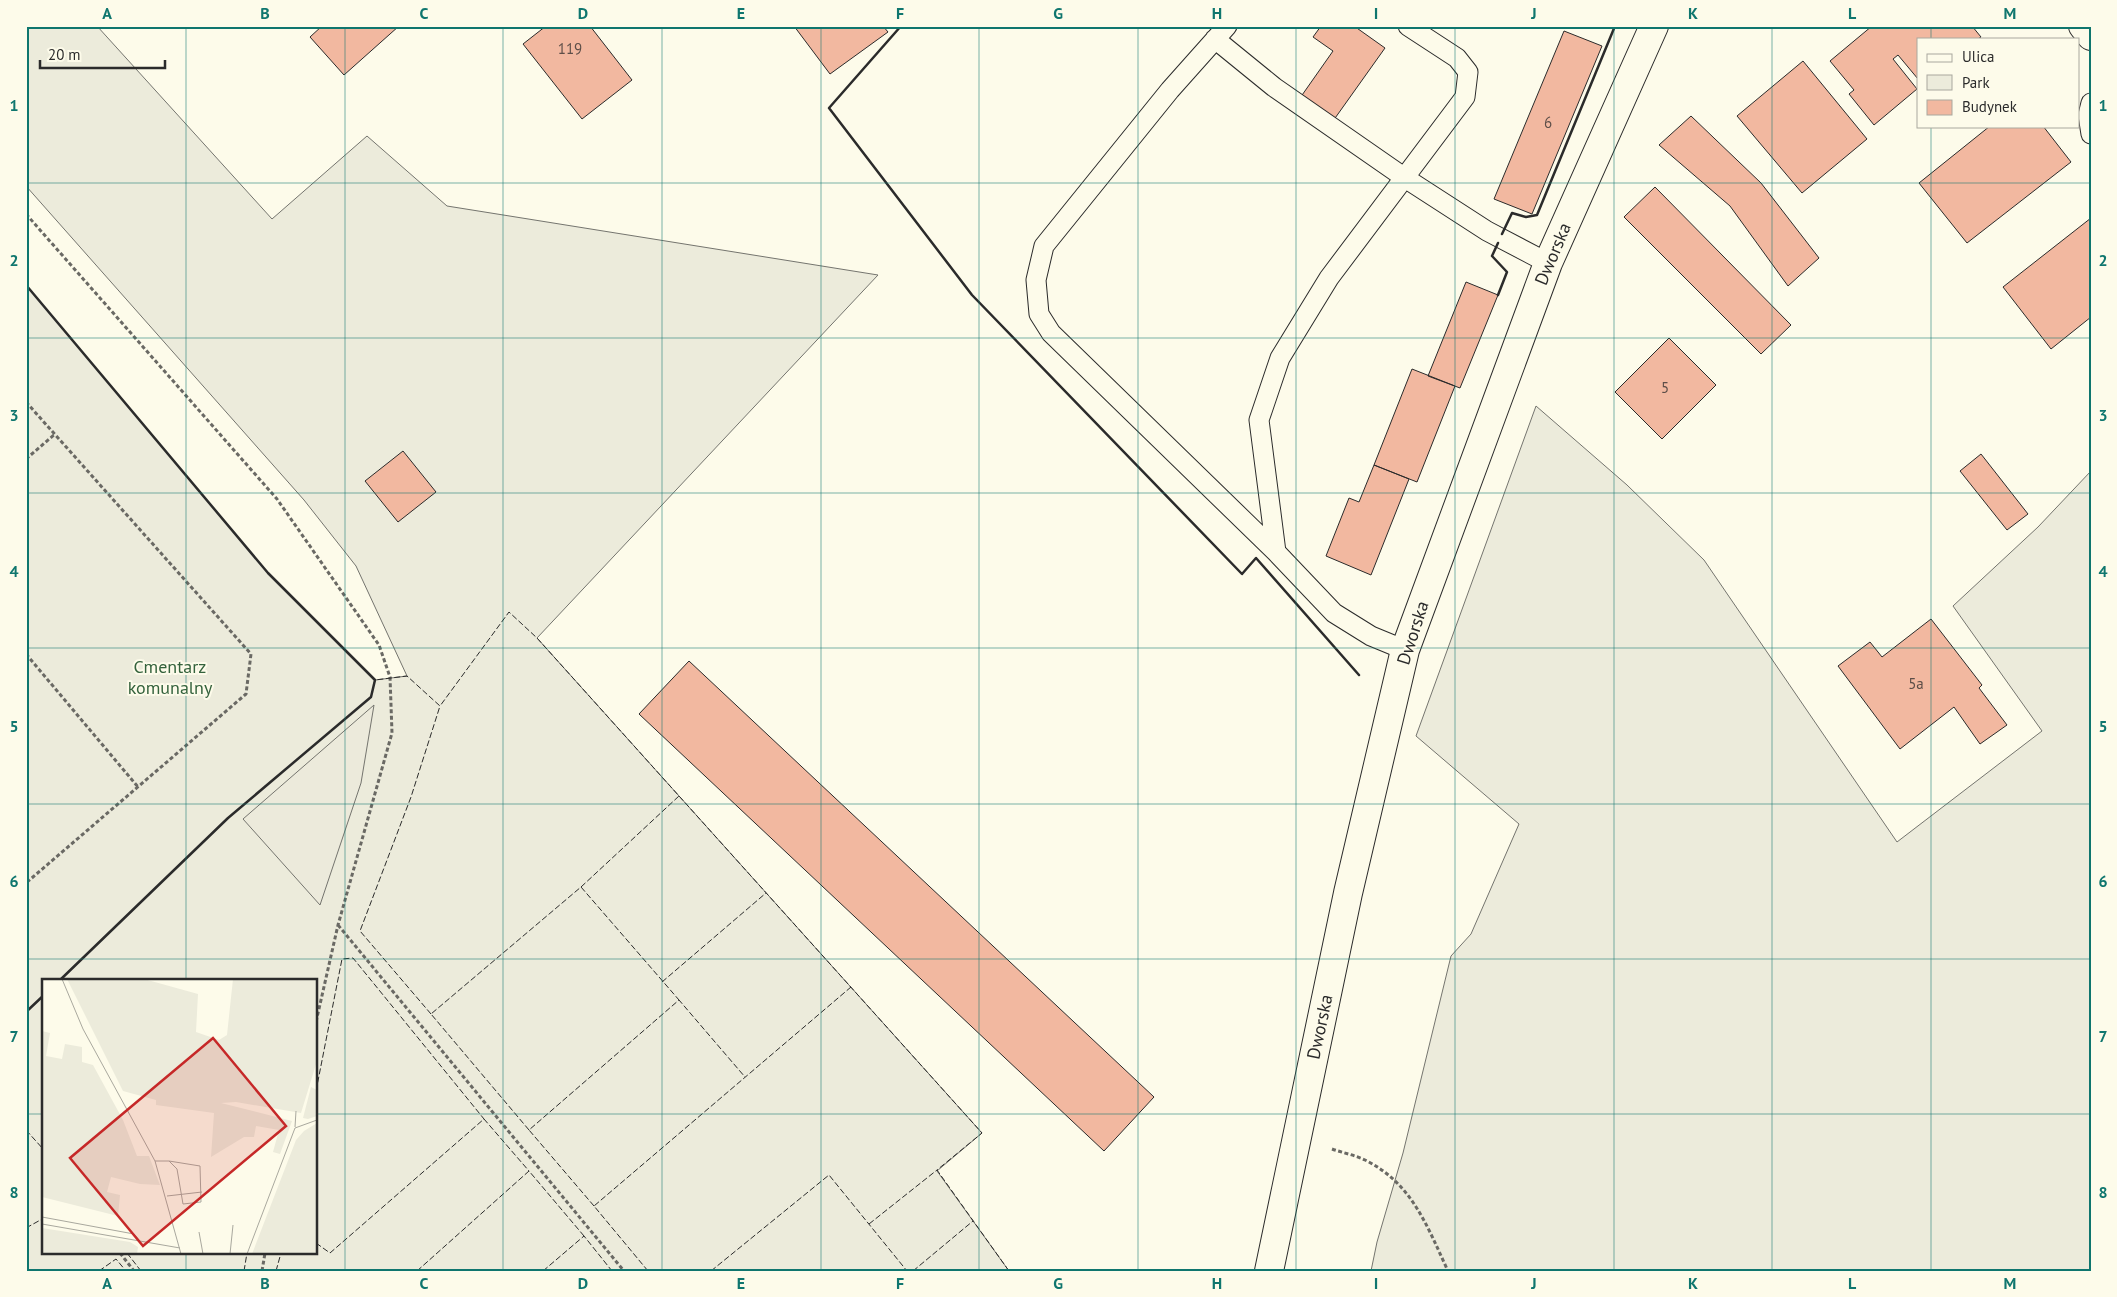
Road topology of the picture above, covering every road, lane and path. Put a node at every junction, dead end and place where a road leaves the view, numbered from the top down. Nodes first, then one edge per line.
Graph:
1 (1408, 26) edge
2 (1654, 26) edge
3 (2084, 26) edge
4 (1221, 33) edge
5 (2091, 36) edge
6 (2091, 103) edge
7 (2091, 134) edge
8 (1405, 178) junction
9 (26, 214) edge
10 (1548, 263) junction
11 (26, 402) edge
12 (55, 434) junction
13 (26, 459) edge
14 (1276, 552) junction
15 (1405, 650) junction
16 (26, 654) edge
17 (138, 787) junction
18 (26, 883) edge
19 (338, 925) junction
20 (318, 1013) edge
21 (1297, 1138) junction
22 (121, 1254) edge
23 (266, 1254) edge
24 (134, 1271) edge
25 (262, 1271) edge
26 (624, 1271) edge
27 (1269, 1271) edge
28 (1448, 1271) edge

1 - 8 lane
2 - 10 street, Dworska
3 - 5 street
4 - 8 lane
4 - 14 lane
6 - 7 lane
8 - 10 lane
8 - 14 lane
9 - 19 path
10 - 15 street, Dworska
11 - 12 path
12 - 13 path
12 - 17 path
14 - 15 lane
15 - 21 street, Dworska
16 - 17 path
17 - 18 path
19 - 20 path
19 - 26 path
21 - 27 street, Dworska
21 - 28 path
22 - 24 path
23 - 25 path

